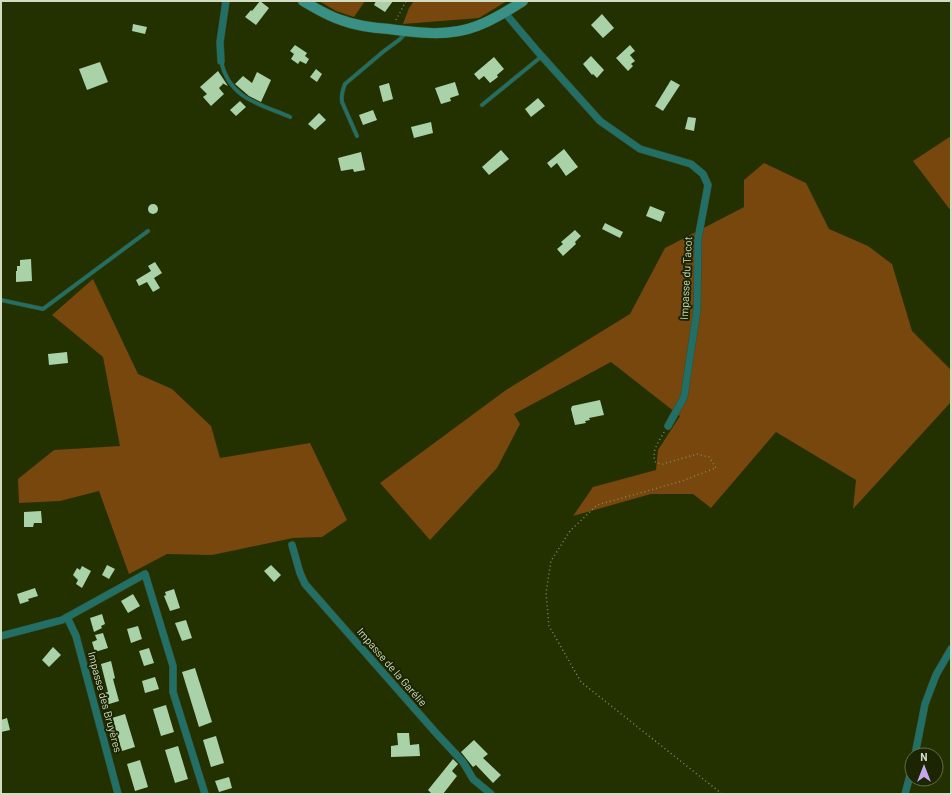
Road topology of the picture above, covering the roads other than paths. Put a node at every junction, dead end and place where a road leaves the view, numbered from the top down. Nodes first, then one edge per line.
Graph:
1 (226, 1) edge
2 (303, 1) edge
3 (523, 1) edge
4 (505, 13) junction
5 (399, 31) junction
6 (542, 56) junction
7 (221, 61) joint
8 (482, 105) dead end
9 (290, 117) dead end
10 (357, 136) dead end
11 (148, 231) dead end
12 (1, 300) edge
13 (668, 426) road end
14 (292, 545) dead end
15 (67, 617) junction
16 (1, 636) edge
17 (951, 649) edge
18 (917, 747) edge
19 (118, 794) edge
20 (205, 794) edge
21 (491, 794) edge

1 - 7 street
2 - 5 main road
3 - 4 main road
4 - 5 main road
4 - 6 street, Impasse du Tacot
5 - 10 lane
6 - 8 lane
6 - 13 street, Impasse du Tacot
7 - 9 lane
11 - 12 lane
14 - 21 street, Impasse de la Garélie
15 - 16 street
15 - 19 street, Impasse des Bruyères
15 - 20 street
17 - 18 street

